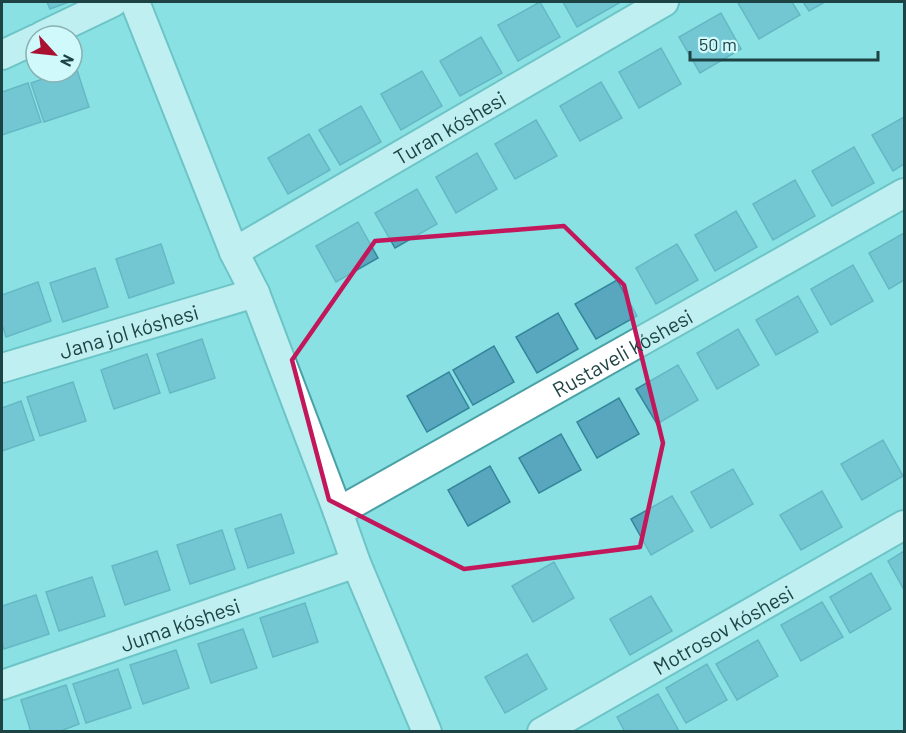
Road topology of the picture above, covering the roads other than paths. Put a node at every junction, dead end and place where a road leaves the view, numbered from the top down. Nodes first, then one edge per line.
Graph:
1 (113, 2) edge
2 (135, 2) edge
3 (664, 2) edge
4 (67, 24) edge
5 (24, 45) edge
6 (2, 56) edge
7 (904, 193) edge
8 (234, 252) junction
9 (255, 293) junction
10 (2, 368) edge
11 (338, 512) junction
12 (904, 525) edge
13 (356, 563) junction
14 (2, 685) edge
15 (427, 732) edge
16 (542, 732) edge

1 - 4 street
2 - 8 street
3 - 8 street, Turan kóshesi
5 - 6 street
7 - 11 street, Rustaveli kóshesi
8 - 9 street
9 - 10 street, Jana jol kóshesi
9 - 11 street
11 - 13 street
12 - 16 street, Motrosov kóshesi
13 - 14 street, Juma kóshesi
13 - 15 street

